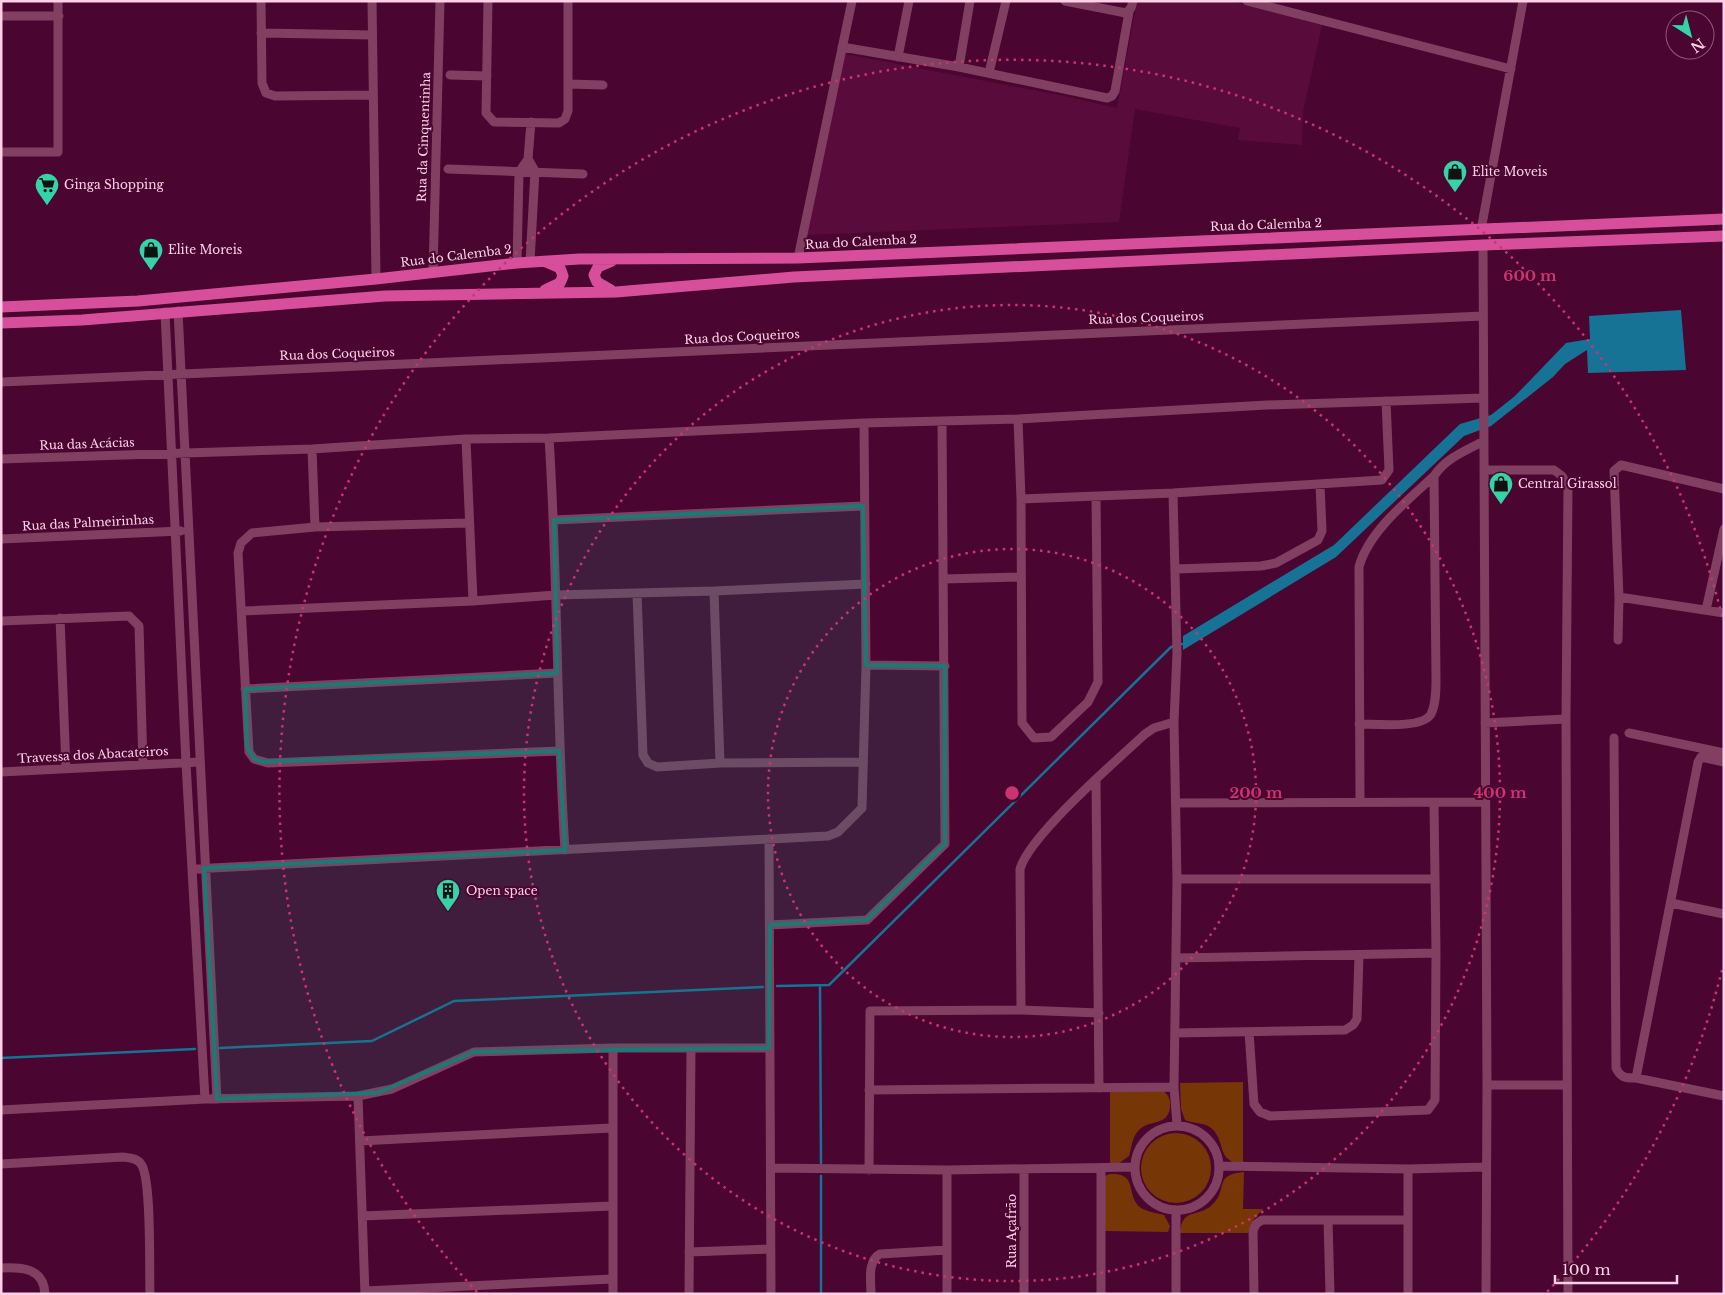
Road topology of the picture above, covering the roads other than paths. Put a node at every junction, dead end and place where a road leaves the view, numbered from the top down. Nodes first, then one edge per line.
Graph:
1 (58, 1) edge
2 (262, 1) edge
3 (372, 1) edge
4 (440, 1) edge
5 (488, 1) edge
6 (568, 1) edge
7 (852, 1) edge
8 (909, 1) edge
9 (970, 1) edge
10 (1006, 1) edge
11 (1066, 1) edge
12 (1132, 1) edge
13 (1247, 1) edge
14 (1523, 1) edge
15 (1280, 5) edge
16 (1129, 12) junction
17 (1, 16) edge
18 (58, 16) junction
19 (261, 33) junction
20 (372, 35) junction
21 (842, 47) junction
22 (898, 57) junction
23 (959, 66) junction
24 (1511, 69) junction
25 (989, 73) junction
26 (450, 75) dead end
27 (487, 76) junction
28 (568, 84) junction
29 (603, 84) dead end
30 (373, 95) junction
31 (531, 122) junction
32 (1, 152) edge
33 (528, 159) junction
34 (448, 169) dead end
35 (535, 171) junction
36 (519, 172) junction
37 (583, 174) dead end
38 (1724, 219) edge
39 (1481, 230) junction
40 (1724, 236) edge
41 (1483, 245) junction
42 (618, 258) junction
43 (798, 258) junction
44 (536, 261) junction
45 (517, 263) junction
46 (433, 273) junction
47 (376, 279) junction
48 (541, 292) junction
49 (616, 292) junction
50 (1, 307) edge
51 (178, 311) junction
52 (165, 312) junction
53 (1483, 316) junction
54 (1, 323) edge
55 (169, 374) junction
56 (182, 374) junction
57 (1, 382) edge
58 (1483, 398) junction
59 (1386, 401) junction
60 (1018, 419) junction
61 (942, 421) junction
62 (864, 423) junction
63 (549, 438) junction
64 (466, 439) junction
65 (1484, 441) junction
66 (312, 449) junction
67 (174, 453) junction
68 (186, 453) junction
69 (1, 459) edge
70 (1484, 470) junction
71 (1434, 476) junction
72 (1320, 484) junction
73 (1724, 489) edge
74 (1173, 493) junction
75 (1096, 497) junction
76 (1021, 499) junction
77 (863, 506) junction
78 (554, 520) junction
79 (468, 523) junction
80 (315, 527) junction
81 (1724, 529) edge
82 (189, 530) junction
83 (177, 531) junction
84 (1, 539) edge
85 (1176, 569) junction
86 (1021, 577) junction
87 (944, 579) junction
88 (866, 584) junction
89 (714, 591) junction
90 (637, 593) junction
91 (556, 595) junction
92 (1620, 597) junction
93 (473, 601) junction
94 (1706, 610) junction
95 (242, 611) junction
96 (1724, 613) edge
97 (60, 618) junction
98 (1, 621) edge
99 (1618, 640) dead end
100 (866, 665) junction
101 (945, 666) junction
102 (557, 674) junction
103 (245, 689) junction
104 (1566, 719) junction
105 (1174, 722) junction
106 (1485, 723) junction
107 (1359, 724) junction
108 (1629, 732) dead end
109 (1614, 738) dead end
110 (559, 751) junction
111 (1724, 753) edge
112 (200, 762) junction
113 (863, 762) junction
114 (1724, 762) edge
115 (186, 763) junction
116 (720, 763) junction
117 (143, 765) junction
118 (66, 768) junction
119 (1, 772) edge
120 (1096, 781) junction
121 (1360, 802) junction
122 (1485, 802) junction
123 (1176, 803) junction
124 (1434, 803) junction
125 (770, 839) junction
126 (565, 850) junction
127 (204, 868) junction
128 (192, 869) junction
129 (1177, 879) junction
130 (1435, 879) junction
131 (1671, 903) junction
132 (1724, 914) edge
133 (770, 925) junction
134 (1436, 953) junction
135 (1359, 955) junction
136 (1176, 958) junction
137 (1022, 1010) junction
138 (1099, 1013) junction
139 (1249, 1032) junction
140 (1175, 1033) junction
141 (613, 1048) junction
142 (769, 1048) junction
143 (691, 1049) junction
144 (1636, 1078) junction
145 (1487, 1085) junction
146 (1567, 1085) junction
147 (1174, 1087) junction
148 (1100, 1088) junction
149 (869, 1090) junction
150 (358, 1096) junction
151 (1724, 1096) edge
152 (205, 1099) junction
153 (217, 1099) junction
154 (1, 1110) edge
155 (1177, 1125) junction
156 (611, 1128) junction
157 (360, 1141) junction
158 (1, 1164) edge
159 (1220, 1166) junction
160 (1134, 1167) junction
161 (1486, 1167) junction
162 (771, 1168) junction
163 (1101, 1168) junction
164 (1024, 1169) junction
165 (1408, 1169) junction
166 (868, 1170) junction
167 (947, 1170) junction
168 (612, 1206) junction
169 (1176, 1210) junction
170 (362, 1216) junction
171 (1328, 1220) junction
172 (1408, 1220) junction
173 (770, 1249) junction
174 (947, 1250) junction
175 (689, 1252) junction
176 (1, 1268) edge
177 (612, 1279) junction
178 (365, 1292) edge
179 (45, 1294) edge
180 (150, 1294) edge
181 (613, 1294) edge
182 (689, 1294) edge
183 (771, 1294) edge
184 (871, 1294) edge
185 (947, 1294) edge
186 (1024, 1294) edge
187 (1101, 1294) edge
188 (1176, 1294) edge
189 (1254, 1294) edge
190 (1330, 1294) edge
191 (1408, 1294) edge
192 (1486, 1294) edge
193 (1568, 1294) edge

1 - 18 street
2 - 19 street
3 - 20 street
4 - 46 street, Rua da Cinquentinha
5 - 27 street
6 - 28 street
7 - 21 street
8 - 22 street
9 - 23 street
10 - 25 street
11 - 16 street
12 - 16 street
13 - 15 street
14 - 24 street
15 - 24 street
16 - 25 street
17 - 18 street
18 - 32 street
19 - 20 street
19 - 30 street
20 - 30 street
21 - 22 street
21 - 43 street
22 - 23 street
23 - 25 street
24 - 39 street
26 - 27 street
27 - 31 street
28 - 29 street
28 - 31 street
30 - 47 street
31 - 33 street
33 - 35 street
33 - 36 street
34 - 36 street
35 - 36 street
35 - 37 street
35 - 44 street
36 - 45 street
38 - 39 main road, Rua do Calemba 2
39 - 43 main road, Rua do Calemba 2
40 - 41 main road
41 - 49 main road
41 - 53 street
42 - 43 main road, Rua do Calemba 2
42 - 44 main road, Rua do Calemba 2
42 - 49 main road
44 - 45 main road, Rua do Calemba 2
44 - 48 main road
45 - 46 main road, Rua do Calemba 2
46 - 47 main road, Rua do Calemba 2
47 - 50 main road, Rua do Calemba 2
48 - 49 main road
48 - 51 main road
51 - 52 main road
51 - 56 street
52 - 54 main road
52 - 55 street
53 - 56 street, Rua dos Coqueiros
53 - 58 street
55 - 56 street, Rua dos Coqueiros
55 - 57 street, Rua dos Coqueiros
55 - 67 street
56 - 68 street
58 - 59 street, Rua das Acácias
58 - 65 street
59 - 60 street, Rua das Acácias
59 - 72 street
60 - 61 street, Rua das Acácias
60 - 76 street
61 - 62 street, Rua das Acácias
61 - 87 street
62 - 63 street, Rua das Acácias
62 - 77 street
63 - 64 street, Rua das Acácias
63 - 78 street
64 - 66 street, Rua das Acácias
64 - 79 street
65 - 70 street
65 - 71 street
66 - 68 street, Rua das Acácias
66 - 80 street
67 - 68 street, Rua das Acácias
67 - 69 street, Rua das Acácias
67 - 83 street
68 - 82 street
70 - 104 street
70 - 106 street
71 - 107 street
71 - 107 street
72 - 74 street
72 - 85 street
73 - 92 street
74 - 75 street
74 - 85 street
75 - 76 street
75 - 86 street
76 - 86 street
77 - 78 street
77 - 88 street
78 - 91 street
79 - 80 street
79 - 93 street
80 - 95 street
81 - 94 street
82 - 83 street, Rua das Palmeirinhas
82 - 112 street
83 - 84 street, Rua das Palmeirinhas
83 - 115 street
85 - 105 street
86 - 87 street
87 - 101 street
88 - 89 street
88 - 100 street
89 - 90 street
89 - 116 street
90 - 91 street
90 - 116 street
91 - 93 street
91 - 102 street
92 - 94 street
92 - 99 street
93 - 95 street
94 - 96 street
95 - 103 street
97 - 98 street
97 - 117 street
97 - 118 street
100 - 101 street
100 - 113 street
101 - 133 street
102 - 103 street
102 - 110 street
103 - 110 street
104 - 106 street
104 - 146 street
105 - 120 street
105 - 123 street
106 - 122 street
107 - 121 street
108 - 111 street
109 - 144 street
110 - 126 street
112 - 115 street, Travessa dos Abacateiros
112 - 127 street
113 - 116 street
113 - 125 street
114 - 131 street
115 - 117 street, Travessa dos Abacateiros
115 - 128 street
117 - 118 street, Travessa dos Abacateiros
118 - 119 street, Travessa dos Abacateiros
120 - 137 street
120 - 138 street
121 - 123 street
121 - 124 street
122 - 124 street
122 - 145 street
123 - 129 street
124 - 130 street
125 - 126 street
125 - 133 street
126 - 127 street
127 - 128 street
127 - 153 street
128 - 152 street
129 - 130 street
129 - 136 street
130 - 134 street
131 - 132 street
131 - 144 street
133 - 142 street
134 - 135 street
134 - 139 street
135 - 136 street
135 - 139 street
136 - 140 street
137 - 138 street
137 - 149 street
138 - 148 street
139 - 140 street
140 - 147 street
141 - 143 street
141 - 150 street
141 - 156 street
142 - 143 street
142 - 162 street
143 - 175 street
144 - 151 street
145 - 146 street
145 - 161 street
146 - 193 street
147 - 148 street
147 - 155 street
148 - 149 street
149 - 166 street
150 - 153 street
150 - 157 street
152 - 153 street
152 - 154 street
155 - 159 street
155 - 160 street
156 - 157 street
156 - 168 street
157 - 170 street
158 - 180 street
159 - 165 street
159 - 169 street
160 - 163 street
160 - 169 street
161 - 165 street
161 - 192 street
162 - 166 street
162 - 173 street
163 - 164 street
163 - 187 street
164 - 167 street
164 - 186 street, Rua Açafrão
165 - 172 street
166 - 167 street
167 - 174 street
168 - 170 street
168 - 177 street
169 - 188 street
170 - 178 street
171 - 172 street
171 - 189 street
171 - 190 street
172 - 191 street
173 - 175 street
173 - 183 street
174 - 184 street
174 - 185 street
175 - 182 street
176 - 179 street
177 - 178 street
177 - 181 street

